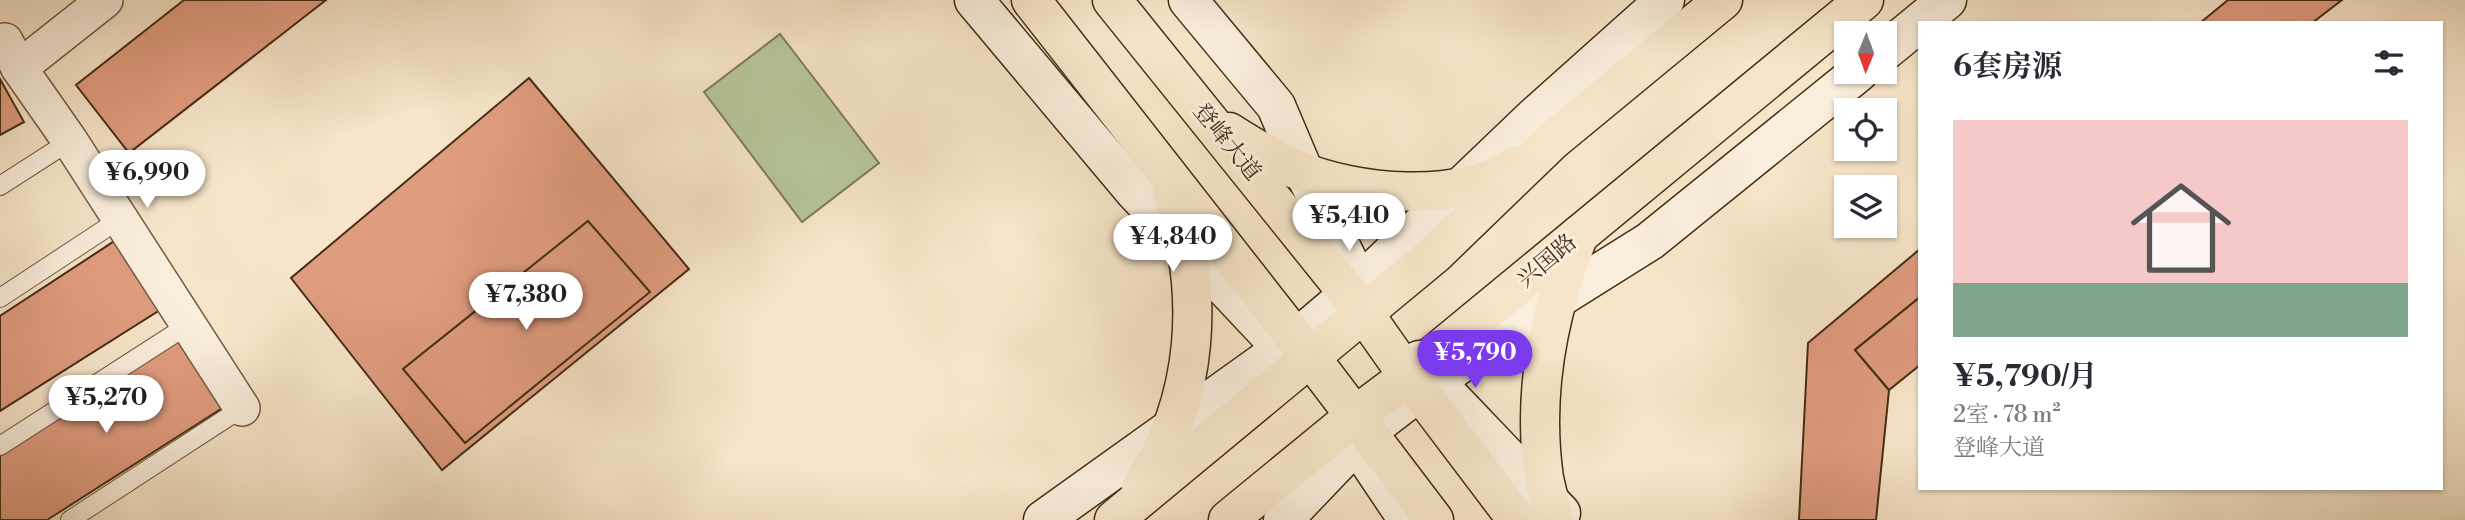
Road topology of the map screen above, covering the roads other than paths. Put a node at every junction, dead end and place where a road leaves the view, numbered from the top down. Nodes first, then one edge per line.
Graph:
1 (105, 0) edge
2 (974, 0) edge
3 (1031, 0) edge
4 (1112, 0) edge
5 (1188, 0) edge
6 (1665, 0) edge
7 (1723, 0) edge
8 (1864, 0) edge
9 (1947, 0) edge
10 (1921, 21) edge
11 (1918, 24) edge
12 (1897, 41) edge
13 (6, 47) edge
14 (1844, 84) edge
15 (1194, 102) junction
16 (70, 141) junction
17 (1552, 141) junction
18 (1158, 161) junction
19 (1304, 172) junction
20 (0, 186) edge
21 (1463, 187) junction
22 (120, 219) junction
23 (1579, 234) junction
24 (1187, 245) junction
25 (0, 298) edge
26 (1361, 298) junction
27 (1556, 300) junction
28 (188, 325) junction
29 (1297, 353) junction
30 (1421, 378) junction
31 (243, 408) joint
32 (1171, 429) junction
33 (1356, 429) junction
34 (0, 446) edge
35 (1121, 515) edge
36 (1547, 516) edge
37 (69, 520) edge
38 (1043, 520) edge
39 (1228, 520) edge
40 (1283, 520) edge
41 (1408, 520) edge
42 (1434, 520) edge

1 - 13 street
2 - 24 street
3 - 18 main road
4 - 15 main road, 登峰大道
5 - 19 street
6 - 21 street
7 - 17 main road
8 - 23 main road, 兴国路
9 - 10 street
11 - 12 street
13 - 16 street
14 - 27 street
15 - 19 main road
15 - 26 main road, 登峰大道
16 - 20 lane
16 - 22 street
17 - 21 main road
17 - 26 main road
18 - 24 main road
18 - 29 main road
19 - 21 main road
19 - 26 street
21 - 26 street
22 - 25 lane
22 - 28 street
23 - 27 main road
23 - 30 main road, 兴国路
24 - 29 street
24 - 32 main road
26 - 29 main road
26 - 30 main road, 登峰大道
27 - 30 street
27 - 36 main road
28 - 31 street
28 - 34 lane
29 - 32 street
29 - 33 street
29 - 35 main road
30 - 33 main road, 兴国路
30 - 36 main road, 登峰大道
31 - 37 lane
32 - 35 main road
32 - 38 street
33 - 39 main road, 兴国路
33 - 40 street
33 - 41 street
33 - 42 main road

